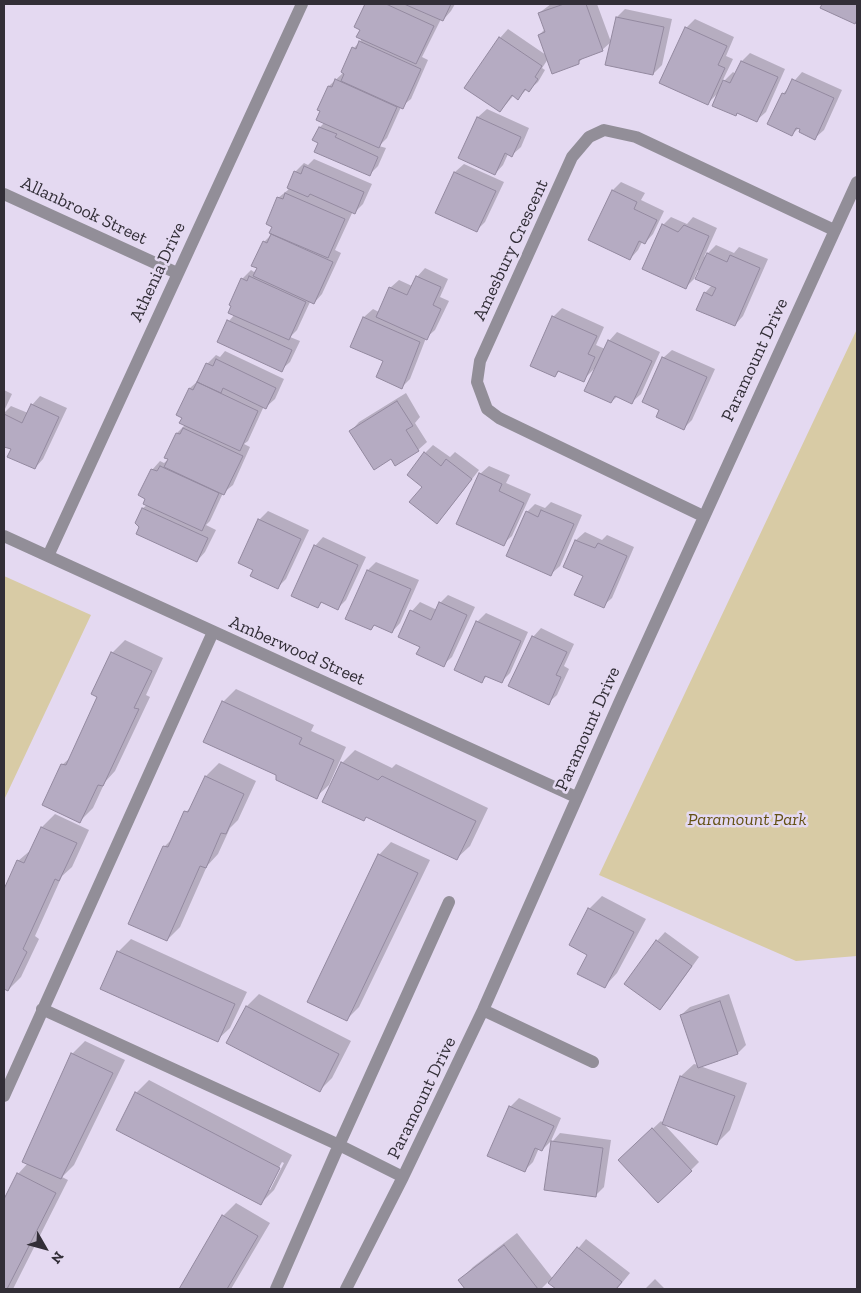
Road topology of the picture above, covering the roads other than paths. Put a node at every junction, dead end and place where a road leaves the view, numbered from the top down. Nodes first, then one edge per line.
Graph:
1 (302, 4) edge
2 (857, 182) edge
3 (4, 194) edge
4 (834, 230) junction
5 (177, 273) junction
6 (703, 516) junction
7 (4, 536) edge
8 (48, 556) junction
9 (213, 632) junction
10 (576, 797) junction
11 (449, 902) dead end
12 (42, 1009) junction
13 (483, 1010) junction
14 (593, 1062) dead end
15 (4, 1096) edge
16 (339, 1144) junction
17 (403, 1177) junction
18 (276, 1289) edge
19 (346, 1289) edge

1 - 5 street, Athenia Drive
2 - 4 street, Paramount Drive
3 - 5 street, Allanbrook Street
4 - 6 street, Paramount Drive
4 - 6 street, Amesbury Crescent
5 - 8 street, Athenia Drive
6 - 10 street, Paramount Drive
7 - 8 street, Amberwood Street
8 - 9 street, Amberwood Street
9 - 10 street, Amberwood Street
9 - 12 street
10 - 13 street, Paramount Drive
11 - 16 street
12 - 15 street
12 - 16 street
13 - 14 street
13 - 17 street, Paramount Drive
16 - 17 street
16 - 18 street
17 - 19 street, Paramount Drive

